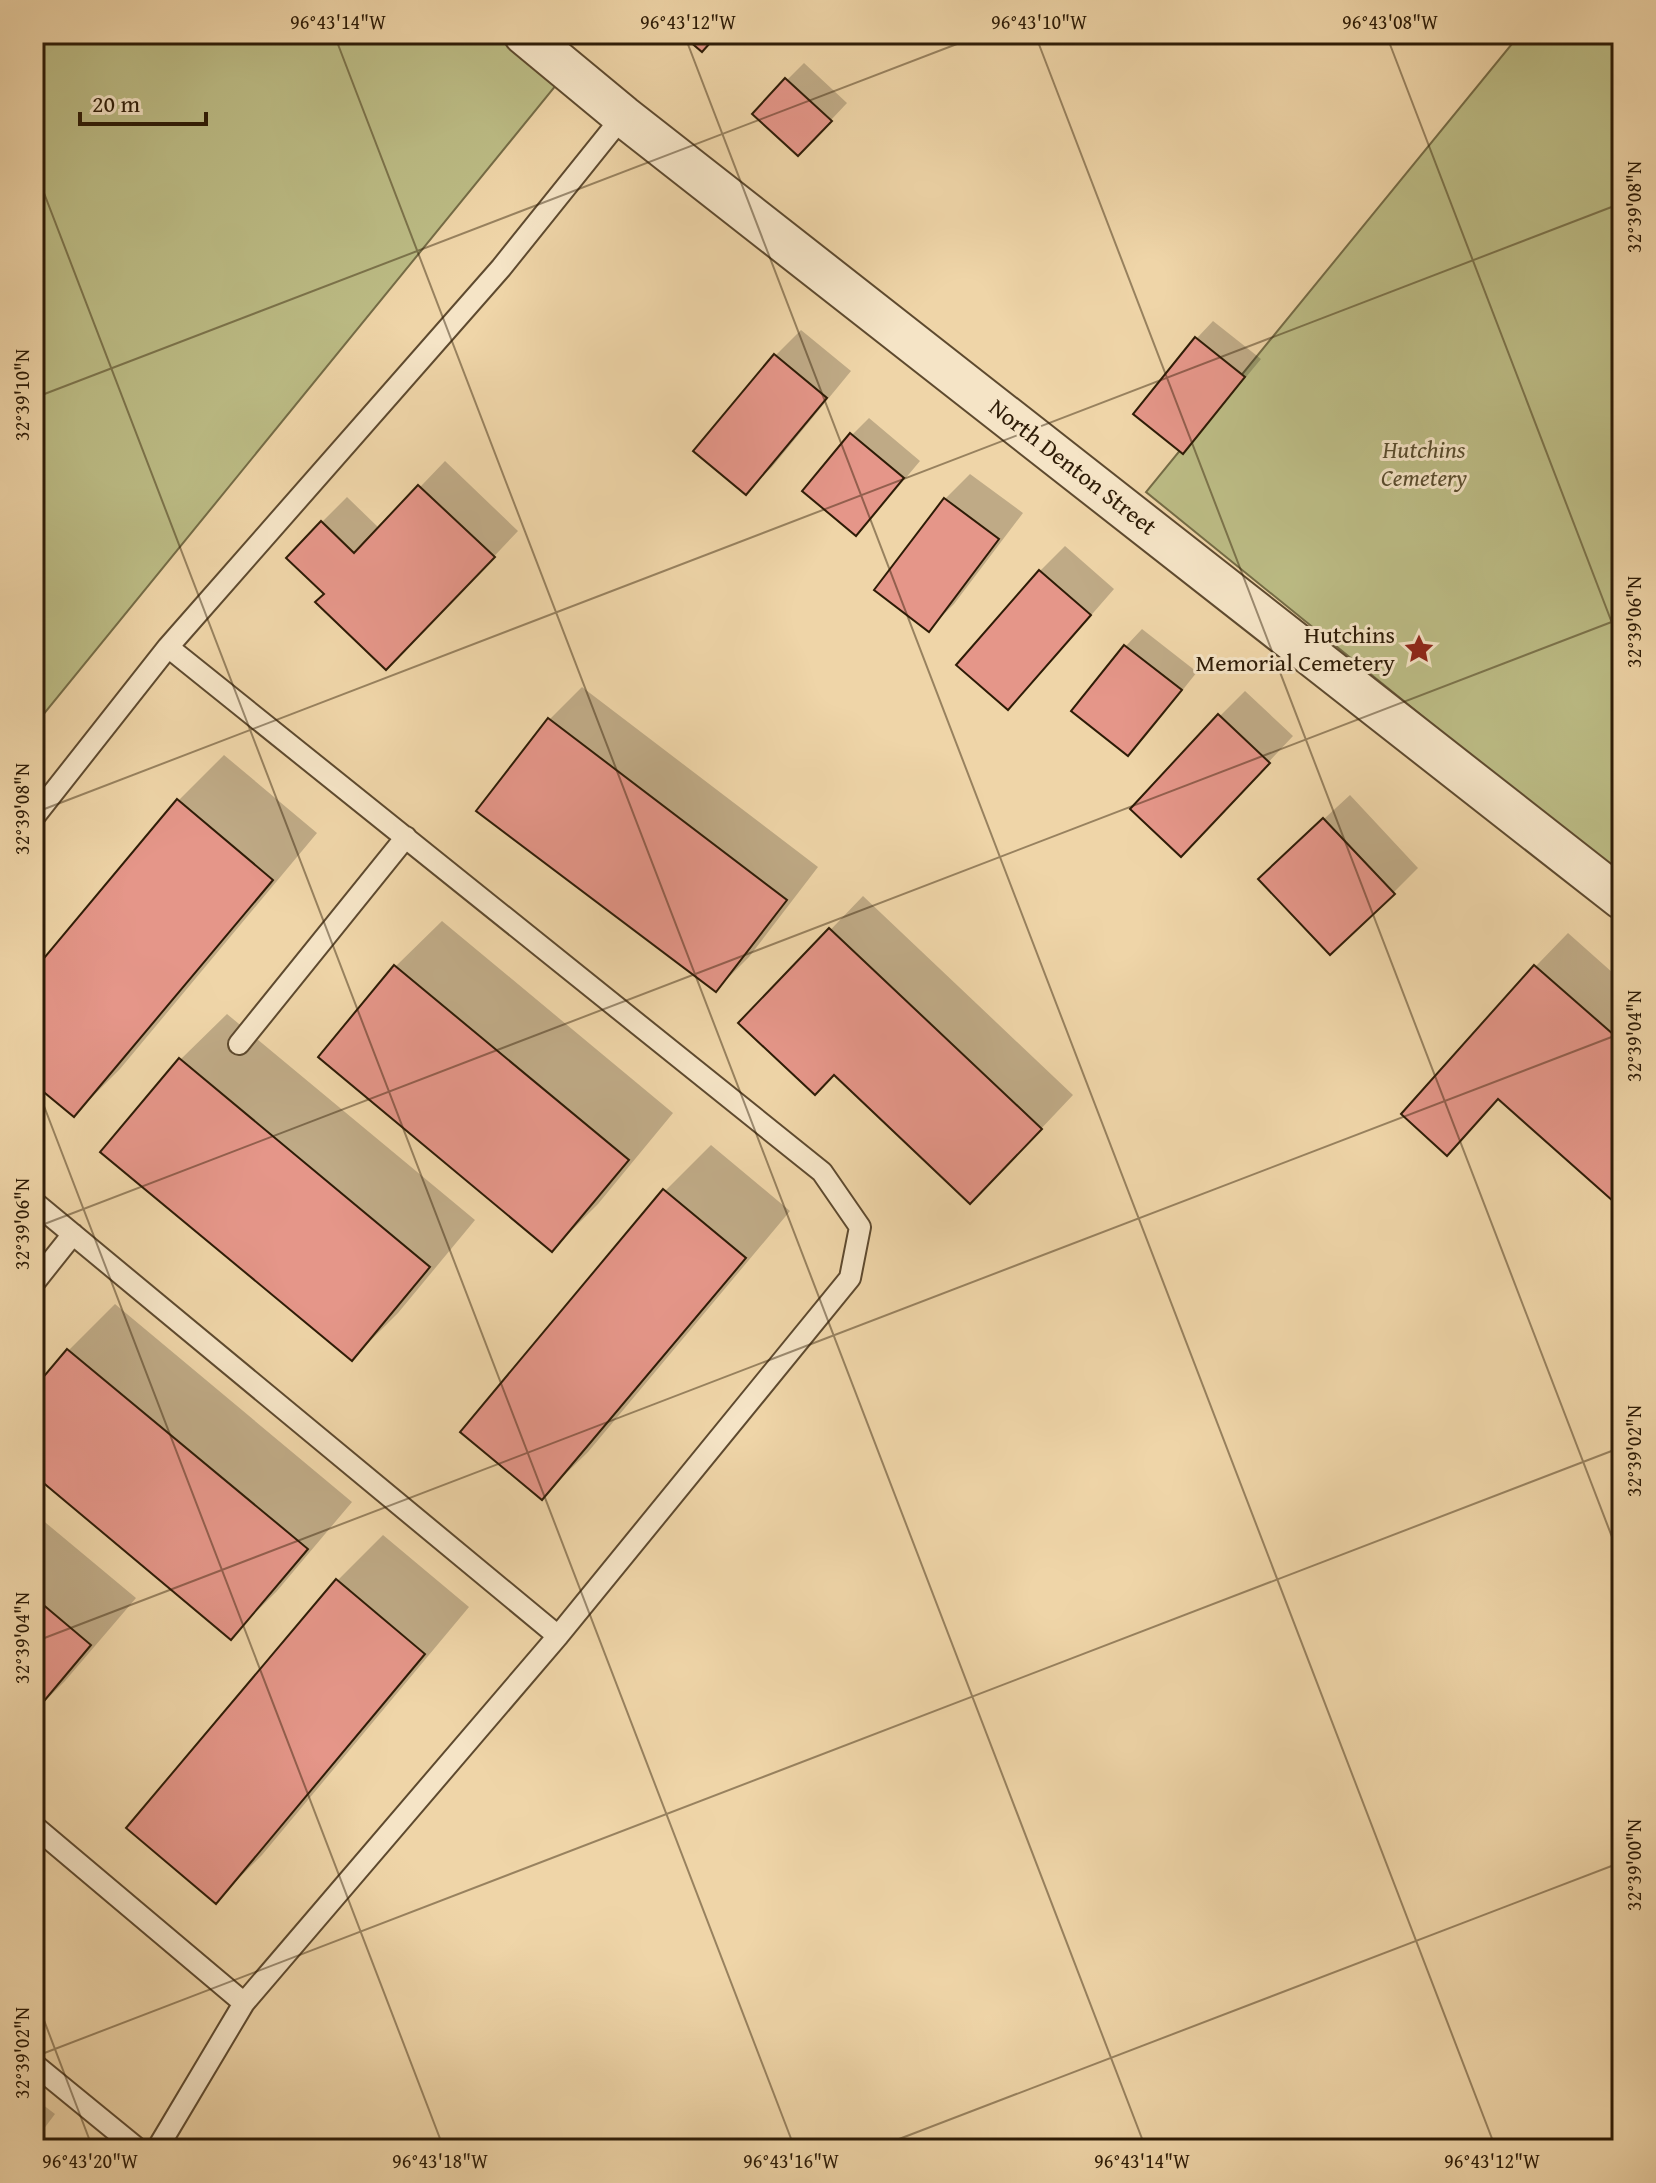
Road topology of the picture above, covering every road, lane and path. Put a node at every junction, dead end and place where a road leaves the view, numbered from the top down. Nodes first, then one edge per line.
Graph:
1 (524, 34) edge
2 (623, 116) junction
3 (168, 647) junction
4 (34, 817) edge
5 (406, 837) junction
6 (1622, 899) edge
7 (239, 1044) dead end
8 (34, 1202) edge
9 (73, 1234) junction
10 (34, 1283) edge
11 (558, 1636) junction
12 (34, 1826) edge
13 (244, 2003) junction
14 (34, 2064) edge
15 (138, 2149) edge
16 (157, 2149) edge

1 - 2 street, North Denton Street
2 - 3 lane
2 - 6 street, North Denton Street
3 - 4 lane
3 - 5 lane
5 - 7 lane
5 - 11 lane
8 - 9 lane
9 - 10 lane
9 - 11 lane
11 - 13 lane
12 - 13 lane
13 - 16 lane
14 - 15 lane

